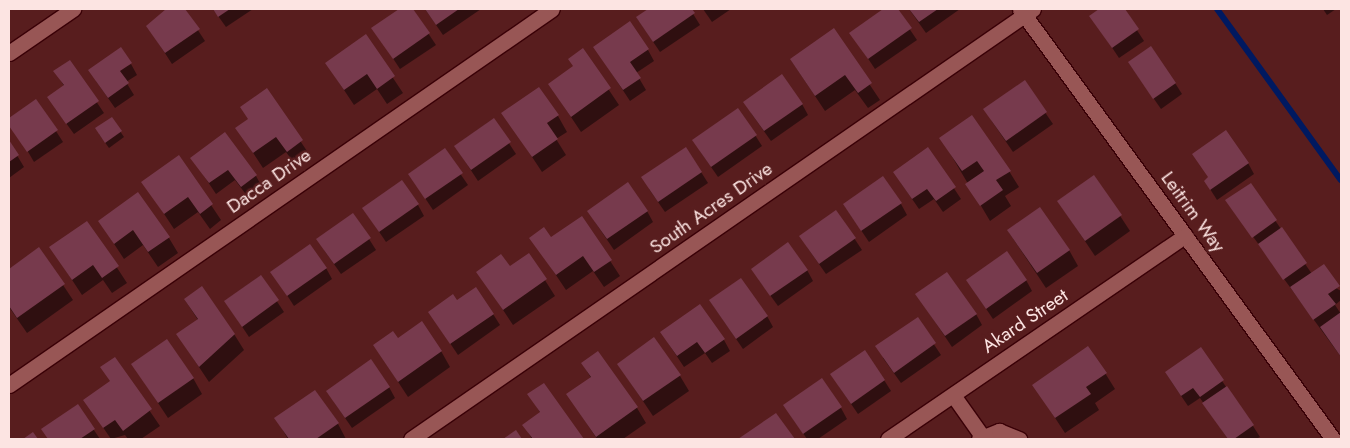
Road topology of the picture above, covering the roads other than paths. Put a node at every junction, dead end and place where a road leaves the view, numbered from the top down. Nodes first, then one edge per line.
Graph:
1 (73, 9) edge
2 (552, 9) edge
3 (1026, 11) edge
4 (9, 53) edge
5 (1185, 236) junction
6 (9, 385) edge
7 (953, 394) junction
8 (980, 438) edge
9 (411, 439) edge
10 (888, 439) edge
11 (1019, 439) edge
12 (1333, 439) edge

1 - 4 street
2 - 6 street, Dacca Drive
3 - 5 street, Leitrim Way
3 - 9 street, South Acres Drive
5 - 7 street, Akard Street
5 - 12 street, Leitrim Way
7 - 8 street
7 - 10 street, Akard Street
8 - 11 street

